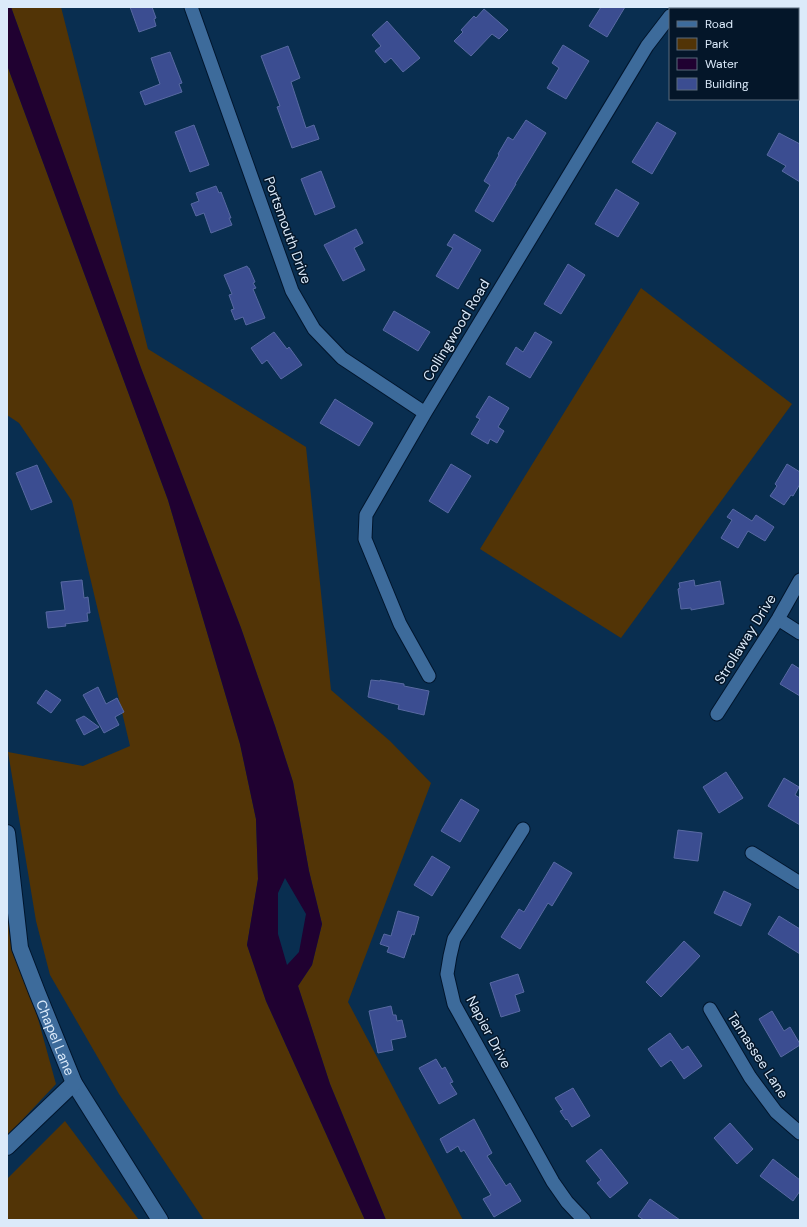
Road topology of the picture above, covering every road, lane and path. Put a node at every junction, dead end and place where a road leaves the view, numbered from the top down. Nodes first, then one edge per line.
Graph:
1 (192, 7) edge
2 (669, 17) edge
3 (425, 413) junction
4 (800, 580) edge
5 (778, 620) junction
6 (800, 633) edge
7 (429, 676) dead end
8 (716, 714) dead end
9 (523, 829) dead end
10 (7, 833) edge
11 (752, 852) dead end
12 (800, 883) edge
13 (710, 1009) dead end
14 (74, 1083) junction
15 (800, 1133) edge
16 (7, 1147) edge
17 (160, 1220) edge
18 (584, 1220) edge

1 - 3 street, Portsmouth Drive
2 - 3 street, Collingwood Road
3 - 7 street, Collingwood Road
4 - 5 street, Strollaway Drive
5 - 6 street
5 - 8 street, Strollaway Drive
9 - 18 street, Napier Drive
10 - 14 street, Chapel Lane
11 - 12 street
13 - 15 street, Tamassee Lane
14 - 16 street
14 - 17 street, Chapel Lane

